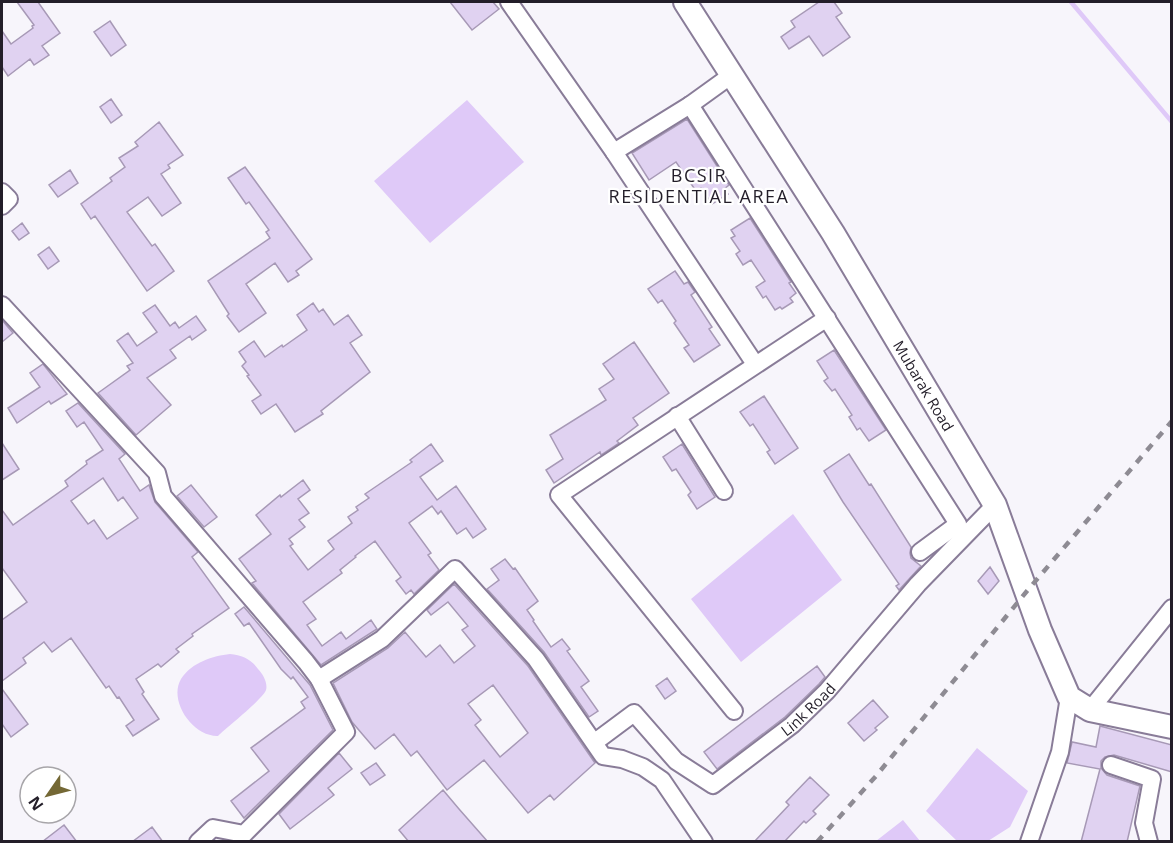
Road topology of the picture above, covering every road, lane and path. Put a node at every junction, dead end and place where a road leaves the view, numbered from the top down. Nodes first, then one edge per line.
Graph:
1 (509, 2) edge
2 (685, 2) edge
3 (733, 74) junction
4 (690, 105) junction
5 (614, 152) junction
6 (2, 192) edge
7 (2, 206) edge
8 (2, 305) edge
9 (827, 318) junction
10 (755, 364) junction
11 (677, 416) junction
12 (724, 492) dead end
13 (995, 505) junction
14 (920, 552) dead end
15 (1172, 608) edge
16 (319, 679) junction
17 (1069, 697) junction
18 (1090, 710) junction
19 (734, 711) dead end
20 (1172, 727) edge
21 (595, 742) junction
22 (1111, 765) dead end
23 (198, 842) edge
24 (704, 842) edge
25 (1029, 842) edge
26 (1149, 842) edge

1 - 5 street
2 - 3 street, Mubarak Road
3 - 4 street
3 - 13 street, Mubarak Road
4 - 5 street
4 - 9 street
5 - 10 street
6 - 7 street
8 - 16 street
9 - 10 street
9 - 14 street
10 - 11 street
11 - 12 street
11 - 19 street
13 - 17 street, Mubarak Road
13 - 21 street, Link Road
15 - 18 street
16 - 21 street
16 - 23 street
17 - 18 street
17 - 25 street
18 - 20 street
21 - 24 street
22 - 26 street

